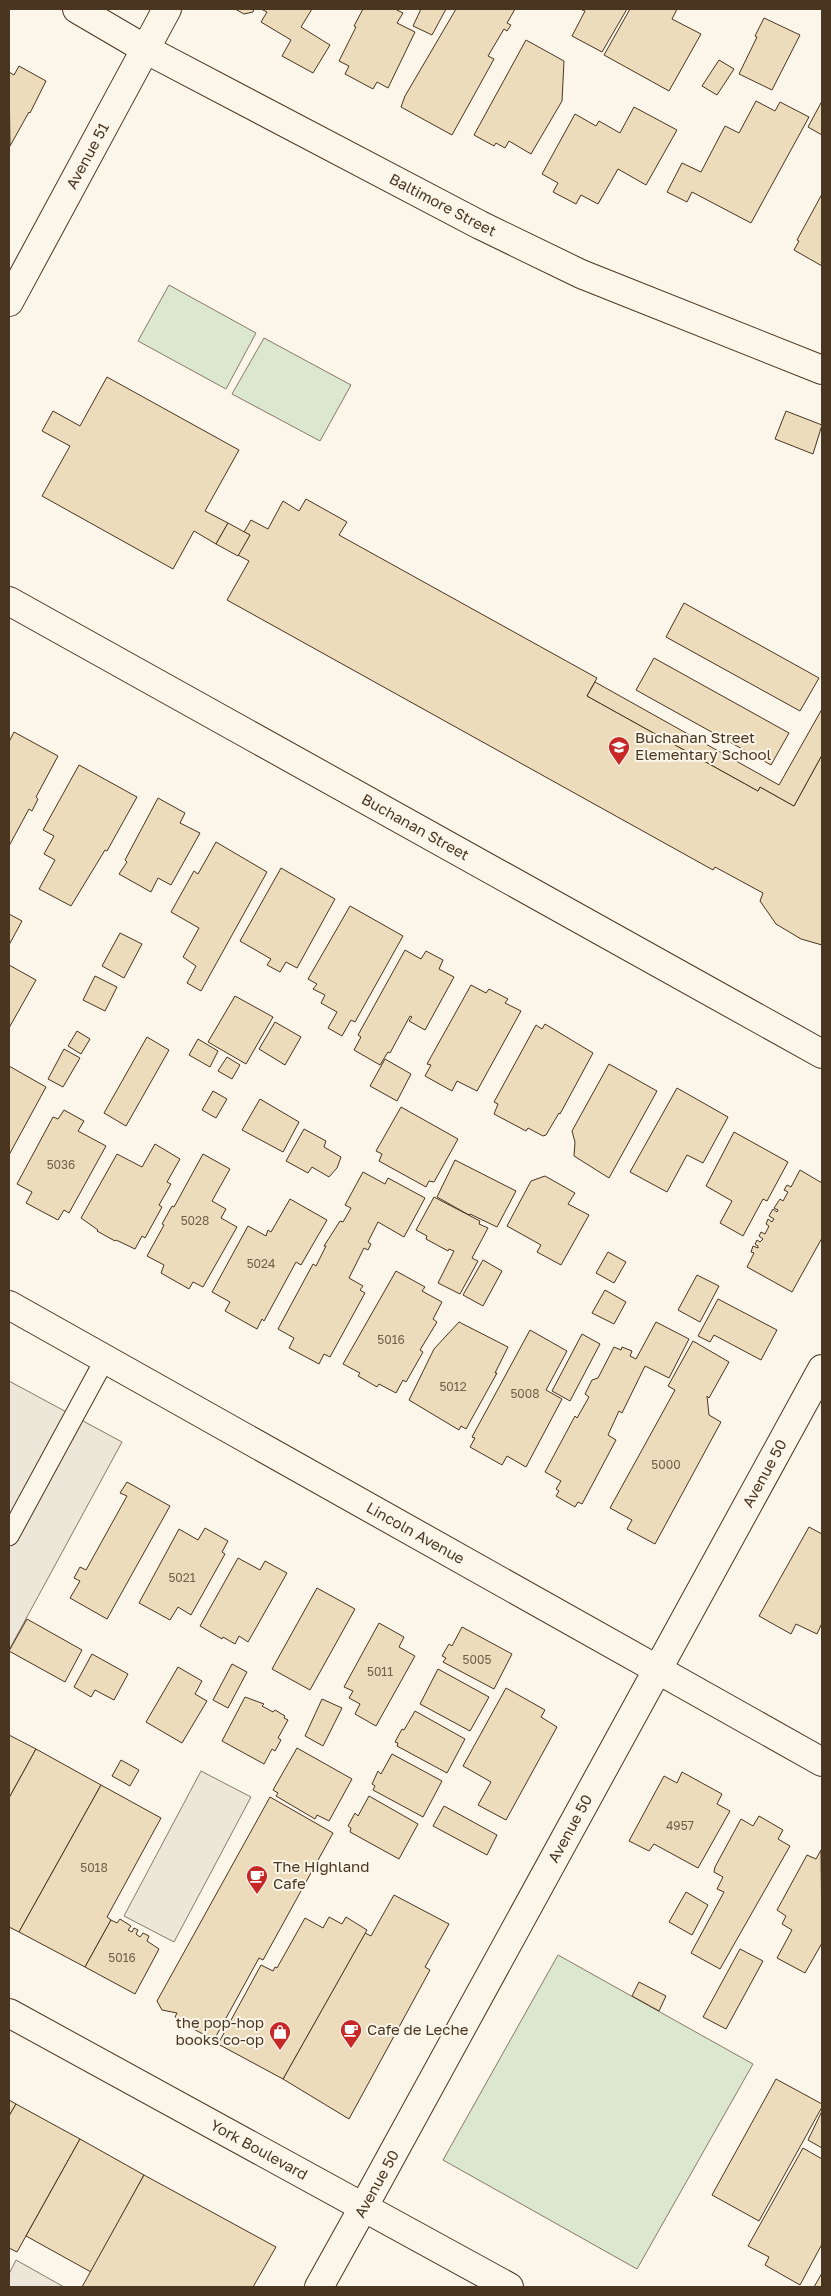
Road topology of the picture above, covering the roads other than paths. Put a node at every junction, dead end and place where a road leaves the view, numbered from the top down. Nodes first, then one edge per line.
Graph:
1 (77, 9) edge
2 (167, 9) edge
3 (147, 50) junction
4 (9, 302) edge
5 (822, 370) edge
6 (9, 601) edge
7 (822, 1054) edge
8 (9, 1306) edge
9 (105, 1358) junction
10 (822, 1369) edge
11 (9, 1536) edge
12 (658, 1671) junction
13 (822, 1762) edge
14 (9, 2013) edge
15 (364, 2206) junction
16 (319, 2287) edge
17 (509, 2287) edge

1 - 3 street, Baltimore Street
2 - 3 street, Avenue 51
3 - 4 street, Avenue 51
3 - 5 street, Baltimore Street
6 - 7 street, Buchanan Street
8 - 9 street, Lincoln Avenue
9 - 11 lane
9 - 12 street, Lincoln Avenue
10 - 12 street, Avenue 50
12 - 13 street, Lincoln Avenue
12 - 15 street, Avenue 50
14 - 15 street, York Boulevard
15 - 16 street, Avenue 50
15 - 17 street, York Boulevard

